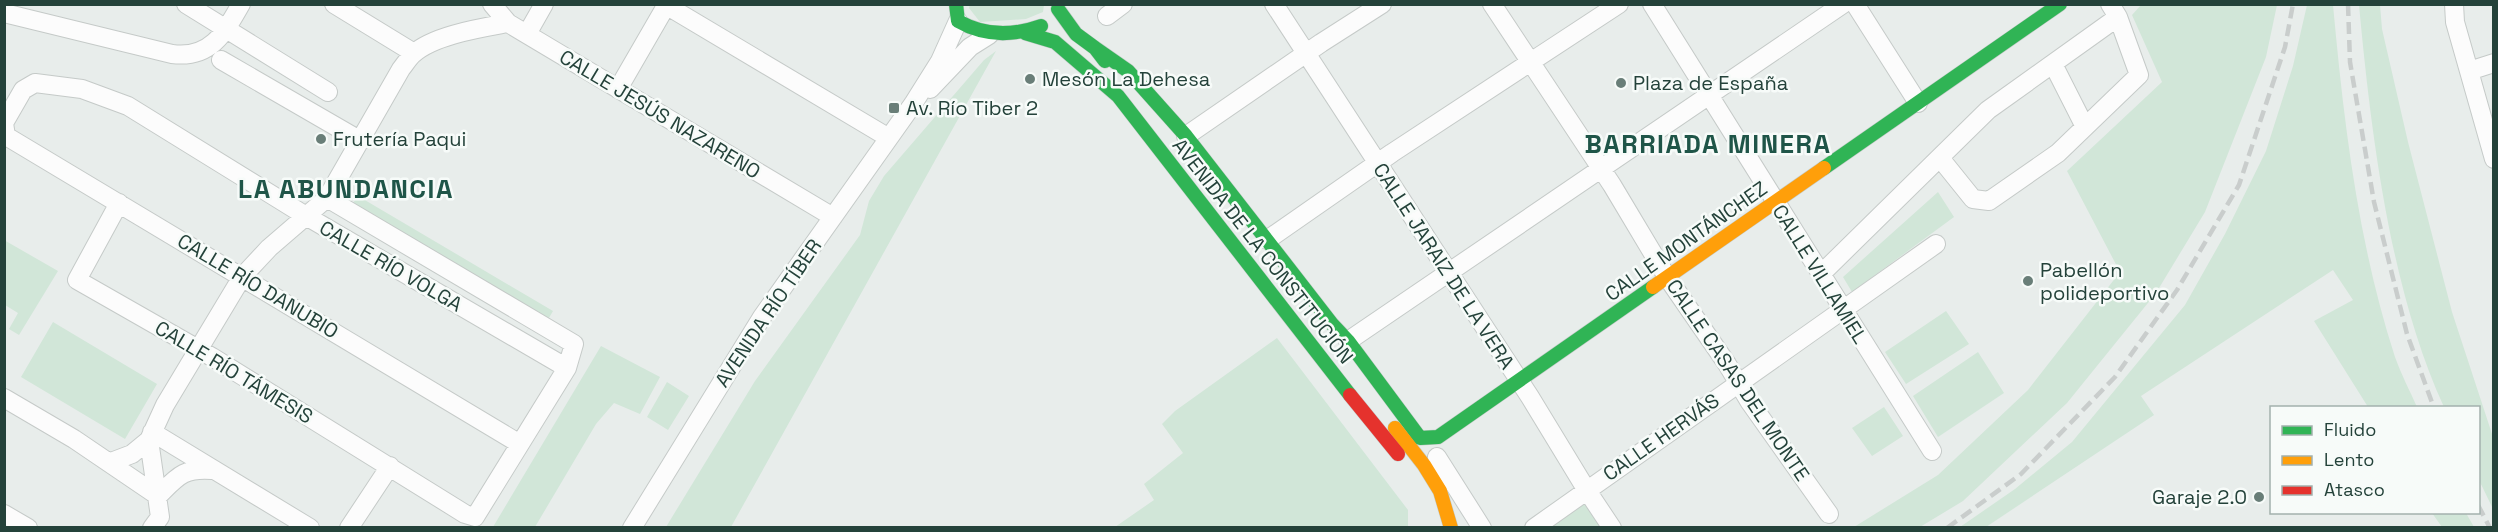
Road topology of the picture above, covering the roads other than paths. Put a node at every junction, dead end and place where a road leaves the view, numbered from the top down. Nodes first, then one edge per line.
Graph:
1 (186, 4) edge
2 (241, 4) edge
3 (334, 4) edge
4 (492, 4) edge
5 (544, 4) edge
6 (1123, 4) edge
7 (1274, 4) edge
8 (1382, 4) edge
9 (1492, 4) edge
10 (1619, 4) edge
11 (1652, 4) edge
12 (1843, 4) edge
13 (1855, 4) edge
14 (2060, 4) edge
15 (2454, 4) edge
16 (665, 5) edge
17 (1058, 7) edge
18 (2114, 11) edge
19 (4, 13) edge
20 (957, 13) edge
21 (1107, 16) dead end
22 (508, 23) junction
23 (226, 30) junction
24 (1025, 33) junction
25 (527, 34) junction
26 (989, 35) junction
27 (1095, 48) junction
28 (414, 53) junction
29 (1306, 53) junction
30 (222, 60) dead end
31 (1529, 63) junction
32 (2493, 63) edge
33 (2053, 64) junction
34 (2469, 70) junction
35 (618, 89) junction
36 (23, 90) joint
37 (328, 92) dead end
38 (1709, 96) junction
39 (1918, 103) junction
40 (913, 104) junction
41 (4, 123) edge
42 (2085, 127) junction
43 (1186, 136) junction
44 (889, 138) junction
45 (362, 141) junction
46 (1940, 158) junction
47 (2493, 159) edge
48 (1377, 164) junction
49 (1601, 169) junction
50 (327, 198) junction
51 (1775, 202) junction
52 (119, 203) junction
53 (306, 216) junction
54 (833, 217) junction
55 (1267, 240) junction
56 (1936, 244) dead end
57 (1449, 273) junction
58 (1821, 274) junction
59 (242, 277) junction
60 (1668, 277) junction
61 (1298, 306) dead end
62 (1842, 309) junction
63 (1348, 341) junction
64 (199, 349) junction
65 (567, 368) junction
66 (1519, 381) junction
67 (1738, 382) junction
68 (4, 398) edge
69 (1387, 418) dead end
70 (151, 436) junction
71 (1420, 438) joint
72 (520, 444) junction
73 (1932, 451) dead end
74 (1437, 457) dead end
75 (111, 462) junction
76 (390, 466) junction
77 (213, 470) junction
78 (1416, 480) dead end
79 (1586, 489) junction
80 (158, 496) junction
81 (4, 514) edge
82 (1829, 514) dead end
83 (28, 528) edge
84 (152, 528) edge
85 (310, 528) edge
86 (349, 528) edge
87 (632, 528) edge
88 (1451, 528) edge
89 (1482, 528) edge
90 (1534, 528) edge
91 (1612, 528) edge

1 - 23 street
2 - 23 street
3 - 28 street
4 - 22 street, CALLE JESÚS NAZARENO
5 - 25 street
6 - 21 street
7 - 29 street, CALLE JARAIZ DE LA VERA
8 - 29 street
9 - 31 street, CALLE CASAS DEL MONTE
10 - 31 street
11 - 38 street, CALLE VILLAMIEL
12 - 38 street
13 - 39 street
14 - 39 street, CALLE MONTÁNCHEZ
15 - 34 street
16 - 35 street
16 - 44 street
17 - 24 street
17 - 27 street, AVENIDA DE LA CONSTITUCIÓN
18 - 33 street
18 - 42 street
19 - 23 street
20 - 26 street
20 - 40 street, AVENIDA RÍO TÍBER
22 - 25 street, CALLE JESÚS NAZARENO
22 - 28 street
23 - 37 street
24 - 26 street
24 - 78 street, AVENIDA DE LA CONSTITUCIÓN
25 - 35 street, CALLE JESÚS NAZARENO
26 - 40 street, AVENIDA RÍO TÍBER
27 - 43 street, AVENIDA DE LA CONSTITUCIÓN
27 - 61 street, AVENIDA DE LA CONSTITUCIÓN
28 - 45 street
29 - 43 street
29 - 48 street, CALLE JARAIZ DE LA VERA
30 - 45 street
31 - 48 street
31 - 49 street, CALLE CASAS DEL MONTE
32 - 34 street
33 - 42 street
33 - 46 street
34 - 47 street
35 - 54 street, CALLE JESÚS NAZARENO
36 - 41 street, CALLE RÍO DANUBIO
36 - 53 street, CALLE RÍO VOLGA
38 - 49 street
38 - 51 street, CALLE VILLAMIEL
39 - 51 street, CALLE MONTÁNCHEZ
40 - 44 street, AVENIDA RÍO TÍBER
41 - 52 street, CALLE RÍO DANUBIO
42 - 46 street
43 - 55 street, AVENIDA DE LA CONSTITUCIÓN
44 - 54 street, AVENIDA RÍO TÍBER
45 - 50 street
46 - 58 street
48 - 55 street
48 - 57 street, CALLE JARAIZ DE LA VERA
49 - 57 street
49 - 60 street, CALLE CASAS DEL MONTE
50 - 53 street
50 - 65 street, CALLE RÍO VOLGA
51 - 58 street, CALLE VILLAMIEL
51 - 60 street, CALLE MONTÁNCHEZ
52 - 59 street, CALLE RÍO DANUBIO
52 - 64 street, CALLE RÍO TÁMESIS
53 - 59 street
53 - 65 street, CALLE RÍO VOLGA
54 - 87 street, AVENIDA RÍO TÍBER
55 - 63 street, AVENIDA DE LA CONSTITUCIÓN
56 - 62 street, CALLE HERVÁS
57 - 63 street
57 - 66 street, CALLE JARAIZ DE LA VERA
58 - 62 street, CALLE VILLAMIEL
59 - 64 street
59 - 72 street, CALLE RÍO DANUBIO
60 - 66 street, CALLE MONTÁNCHEZ
60 - 67 street, CALLE CASAS DEL MONTE
62 - 67 street, CALLE HERVÁS
62 - 73 street, CALLE VILLAMIEL
63 - 71 street, AVENIDA DE LA CONSTITUCIÓN
64 - 70 street
64 - 76 street, CALLE RÍO TÁMESIS
65 - 72 street
66 - 71 street, CALLE MONTÁNCHEZ
66 - 79 street, CALLE JARAIZ DE LA VERA
67 - 79 street, CALLE HERVÁS
67 - 82 street, CALLE CASAS DEL MONTE
68 - 75 street
69 - 88 street
70 - 75 street
70 - 77 street
70 - 80 street
72 - 76 street, CALLE RÍO TÁMESIS
74 - 89 street
75 - 80 street
76 - 86 street
77 - 80 street
77 - 85 street
79 - 90 street, CALLE HERVÁS
79 - 91 street, CALLE JARAIZ DE LA VERA
80 - 84 street
81 - 83 street

